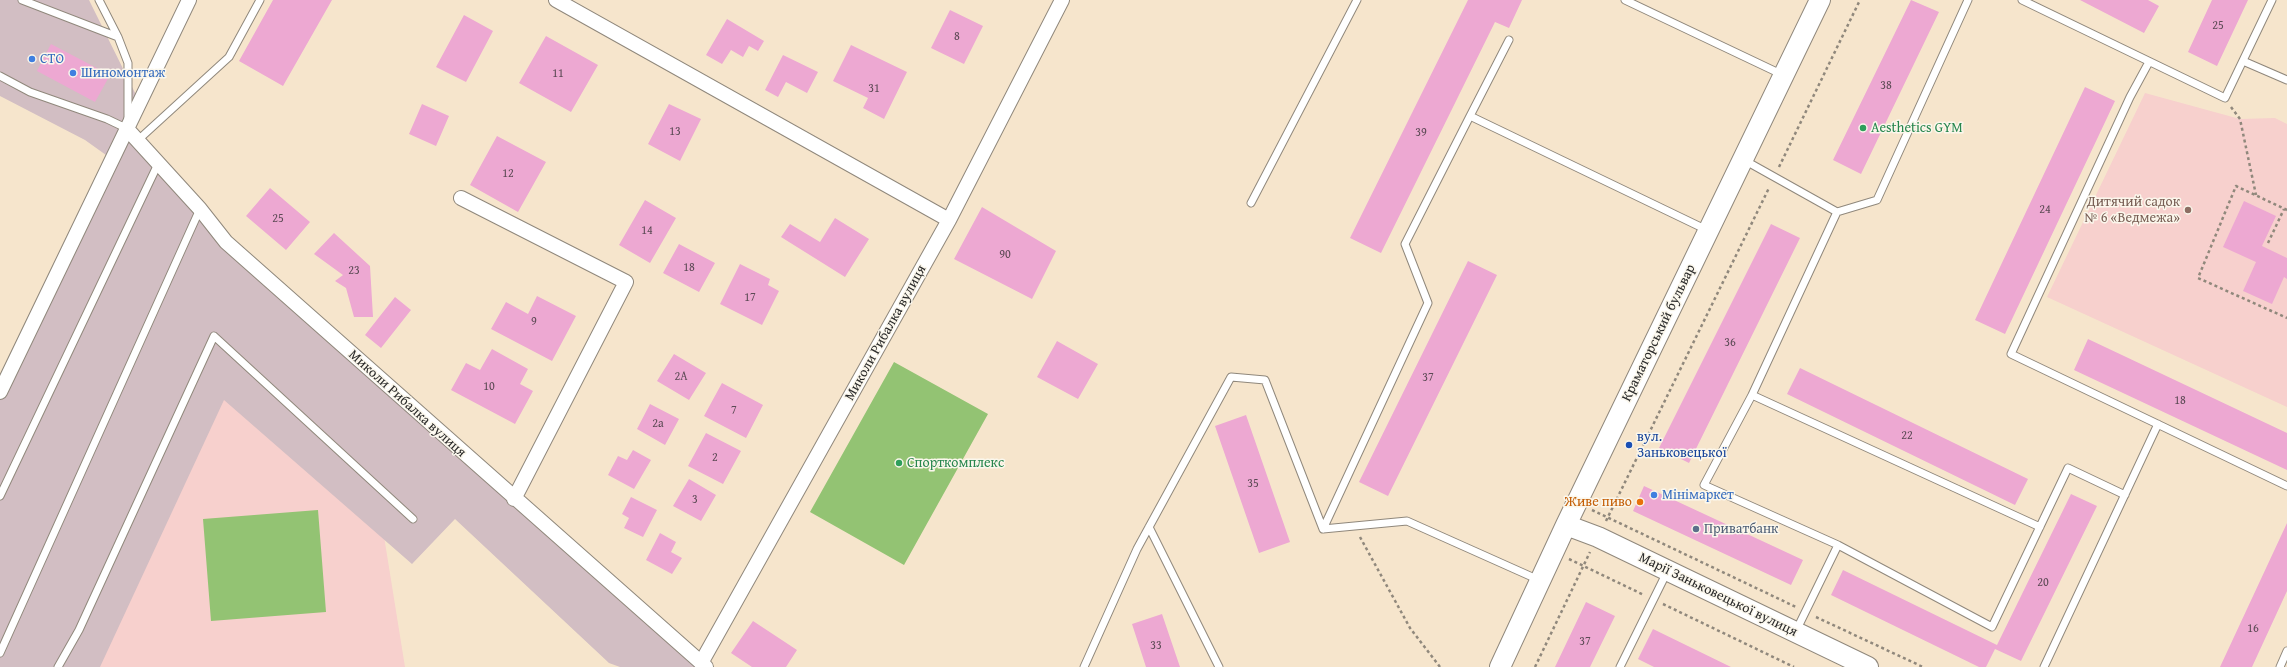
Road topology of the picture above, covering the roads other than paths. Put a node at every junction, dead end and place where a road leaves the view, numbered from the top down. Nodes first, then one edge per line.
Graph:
1 (22, 0) edge
2 (99, 0) edge
3 (189, 0) edge
4 (260, 0) edge
5 (556, 0) edge
6 (1061, 0) edge
7 (1357, 0) edge
8 (1625, 0) edge
9 (1820, 0) edge
10 (1968, 0) edge
11 (2022, 0) edge
12 (2272, 0) edge
13 (118, 38) junction
14 (1509, 40) dead end
15 (2243, 61) junction
16 (2149, 62) junction
17 (1784, 75) junction
18 (0, 76) edge
19 (2287, 80) edge
20 (1470, 116) junction
21 (132, 136) junction
22 (1743, 159) junction
23 (158, 164) junction
24 (461, 198) dead end
25 (1251, 203) dead end
26 (200, 209) junction
27 (1837, 212) junction
28 (949, 220) junction
29 (1709, 231) junction
30 (0, 392) edge
31 (1752, 394) junction
32 (2158, 424) junction
33 (2287, 486) edge
34 (2125, 495) junction
35 (0, 496) edge
36 (514, 499) junction
37 (413, 519) dead end
38 (1566, 525) junction
39 (1149, 527) junction
40 (2040, 527) junction
41 (1323, 529) junction
42 (1838, 545) junction
43 (1667, 571) junction
44 (1541, 581) junction
45 (1796, 632) junction
46 (2287, 651) edge
47 (0, 653) edge
48 (704, 665) edge
49 (58, 667) edge
50 (1084, 667) edge
51 (1219, 667) edge
52 (1500, 667) edge
53 (1620, 667) edge
54 (1868, 667) edge
55 (2044, 667) edge
56 (2280, 667) edge

1 - 13 lane
2 - 13 lane
3 - 21 street
4 - 21 lane
5 - 28 street
6 - 28 street, Миколи Рибалка вулиця
7 - 25 lane
8 - 17 lane
9 - 17 street, Краматорський бульвар
10 - 27 lane
11 - 16 lane
12 - 15 lane
13 - 21 lane
14 - 20 lane
15 - 16 lane
15 - 19 lane
16 - 32 lane
17 - 22 street, Краматорський бульвар
18 - 21 lane
20 - 29 lane
20 - 41 lane
21 - 23 street, Миколи Рибалка вулиця
21 - 30 street
22 - 27 lane
22 - 29 street, Краматорський бульвар
23 - 26 street, Миколи Рибалка вулиця
23 - 35 lane
24 - 36 street
26 - 36 street, Миколи Рибалка вулиця
26 - 47 lane
27 - 31 lane
28 - 48 street, Миколи Рибалка вулиця
29 - 38 street, Краматорський бульвар
31 - 40 lane
31 - 42 lane
32 - 33 lane
32 - 34 lane
34 - 40 lane
34 - 55 lane
36 - 48 street, Миколи Рибалка вулиця
37 - 49 lane
38 - 43 street, Марії Заньковецької вулиця
38 - 44 street, Краматорський бульвар
39 - 41 lane
39 - 50 lane
39 - 51 lane
40 - 42 lane
41 - 44 lane
42 - 45 lane
43 - 45 street, Марії Заньковецької вулиця
43 - 53 lane
44 - 52 street, Краматорський бульвар
45 - 54 street, Марії Заньковецької вулиця
46 - 56 lane

